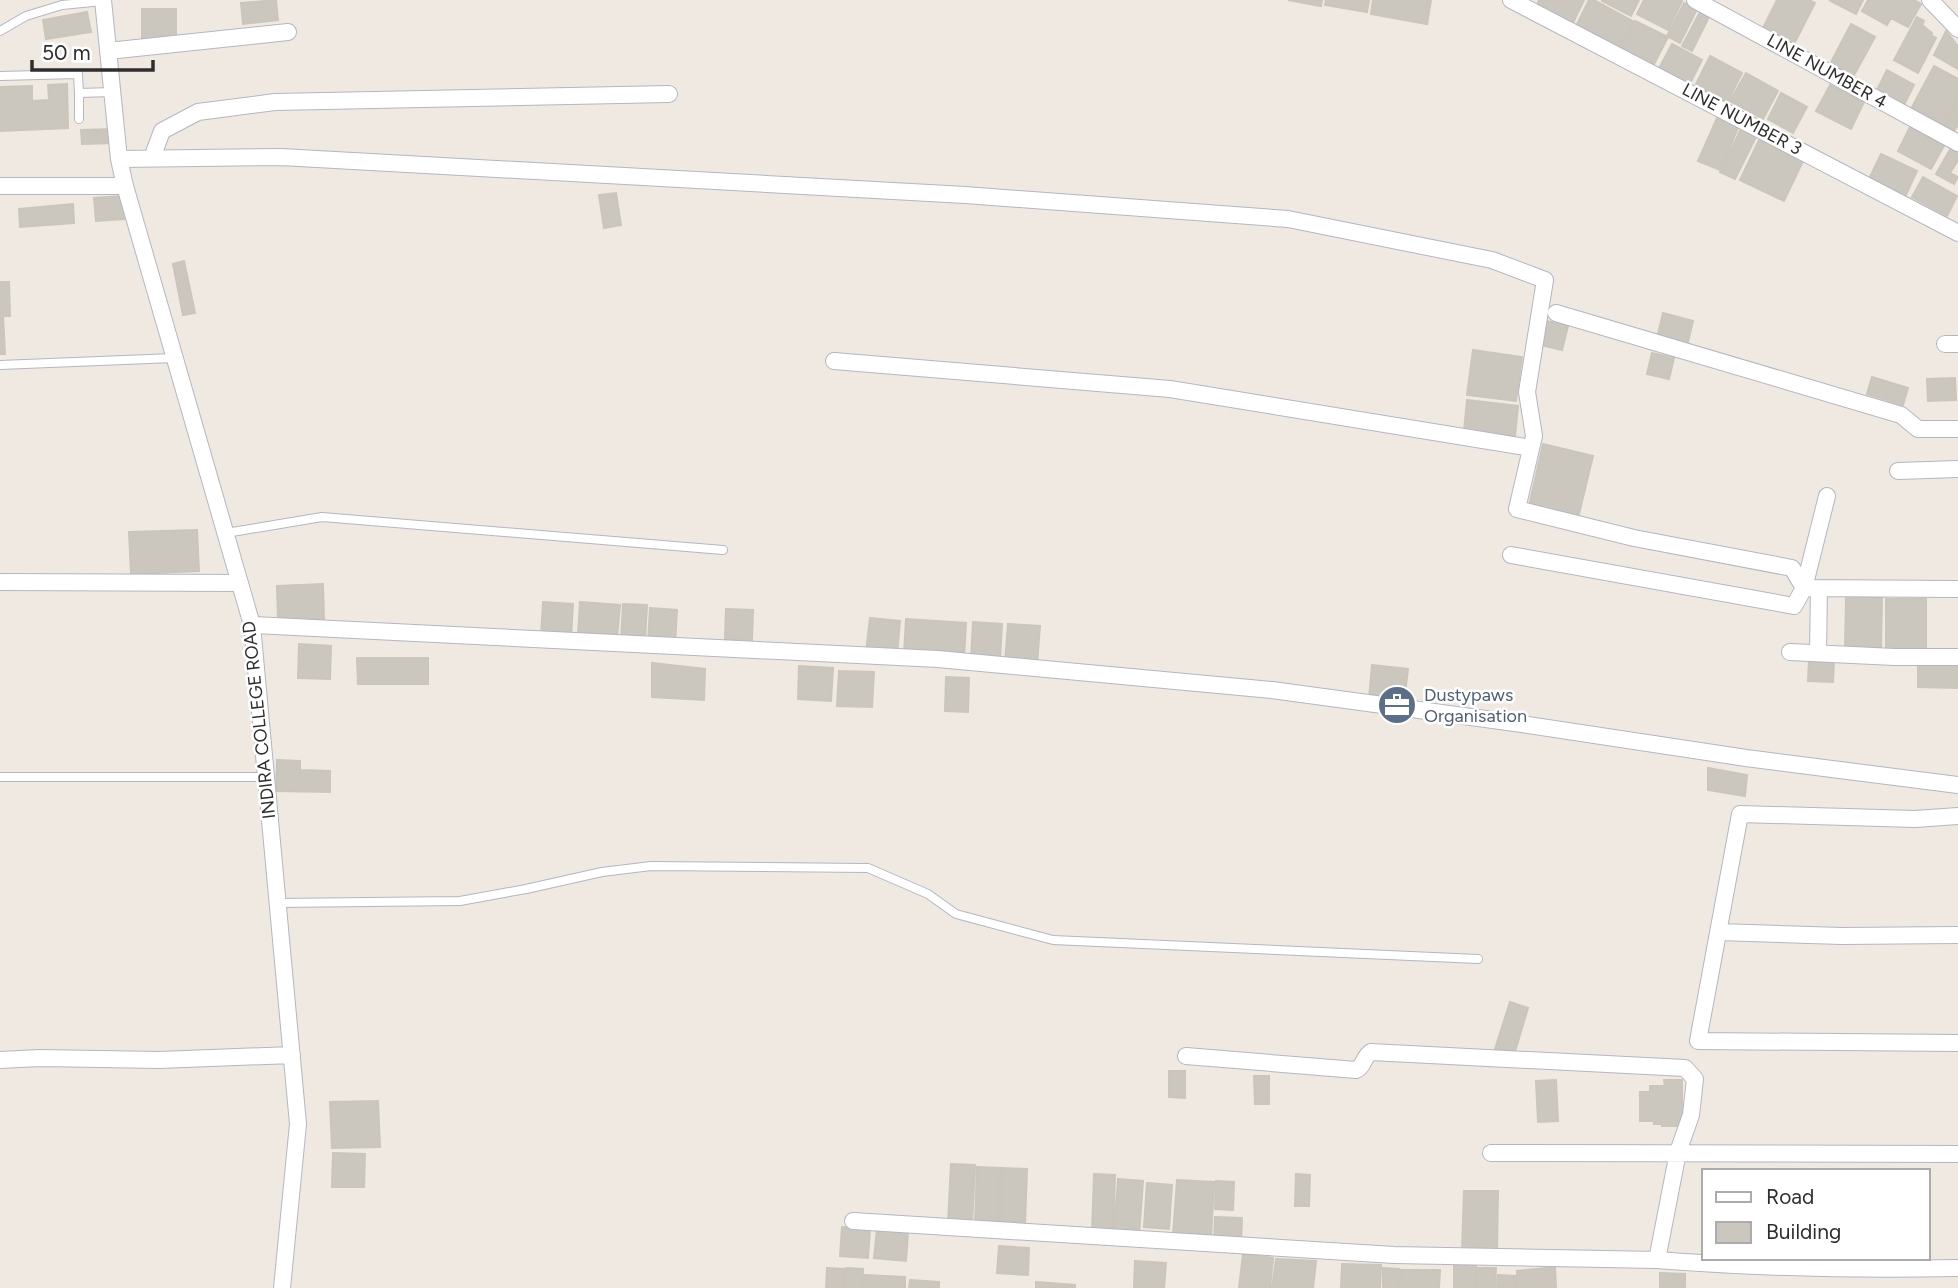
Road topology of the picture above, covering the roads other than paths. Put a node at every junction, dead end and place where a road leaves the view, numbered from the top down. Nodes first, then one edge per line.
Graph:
1 (103, 0) edge
2 (1695, 0) edge
3 (1930, 0) edge
4 (1522, 2) edge
5 (1958, 29) edge
6 (0, 31) edge
7 (288, 32) dead end
8 (108, 51) junction
9 (0, 76) edge
10 (112, 92) junction
11 (79, 93) junction
12 (669, 94) dead end
13 (79, 119) dead end
14 (1958, 143) edge
15 (152, 158) junction
16 (118, 159) junction
17 (0, 186) edge
18 (125, 186) junction
19 (1958, 233) edge
20 (1556, 313) dead end
21 (174, 358) junction
22 (834, 361) dead end
23 (0, 365) edge
24 (1958, 429) edge
25 (1531, 448) junction
26 (1958, 470) edge
27 (1898, 471) dead end
28 (1827, 496) dead end
29 (226, 533) junction
30 (723, 550) dead end
31 (1511, 555) dead end
32 (0, 582) edge
33 (240, 583) junction
34 (1812, 588) junction
35 (1958, 589) edge
36 (251, 625) junction
37 (1790, 652) dead end
38 (1818, 653) junction
39 (1958, 657) edge
40 (0, 777) edge
41 (265, 777) junction
42 (1958, 785) edge
43 (1958, 817) edge
44 (276, 903) junction
45 (1719, 932) junction
46 (1958, 935) edge
47 (1478, 960) dead end
48 (1958, 1043) edge
49 (292, 1055) junction
50 (1186, 1056) dead end
51 (0, 1059) edge
52 (1678, 1152) junction
53 (1491, 1153) dead end
54 (1958, 1154) edge
55 (853, 1220) dead end
56 (1657, 1260) junction
57 (1958, 1268) edge
58 (282, 1288) edge

1 - 6 lane
1 - 8 street, INDIRA COLLEGE ROAD
2 - 14 street, LINE NUMBER 4
3 - 5 street
4 - 19 street, LINE NUMBER 3
7 - 8 street
8 - 10 street, INDIRA COLLEGE ROAD
9 - 11 lane
10 - 11 lane
10 - 16 street, INDIRA COLLEGE ROAD
11 - 13 lane
12 - 15 street
15 - 16 street
15 - 25 street
16 - 18 street, INDIRA COLLEGE ROAD
17 - 18 street
18 - 21 street, INDIRA COLLEGE ROAD
20 - 24 street
21 - 23 lane
21 - 29 street, INDIRA COLLEGE ROAD
22 - 25 street
25 - 34 street
26 - 27 street
28 - 34 street
29 - 30 lane
29 - 33 street, INDIRA COLLEGE ROAD
31 - 34 street
32 - 33 street
33 - 36 street, INDIRA COLLEGE ROAD
34 - 35 street
34 - 38 street
36 - 41 street, INDIRA COLLEGE ROAD
36 - 42 street
37 - 38 street
38 - 39 street
40 - 41 lane
41 - 44 street, INDIRA COLLEGE ROAD
43 - 45 street
44 - 47 lane
44 - 49 street, INDIRA COLLEGE ROAD
45 - 46 street
45 - 48 street
49 - 51 street
49 - 58 street, INDIRA COLLEGE ROAD
50 - 52 street
52 - 53 street
52 - 54 street
52 - 56 street
55 - 56 street
56 - 57 street

